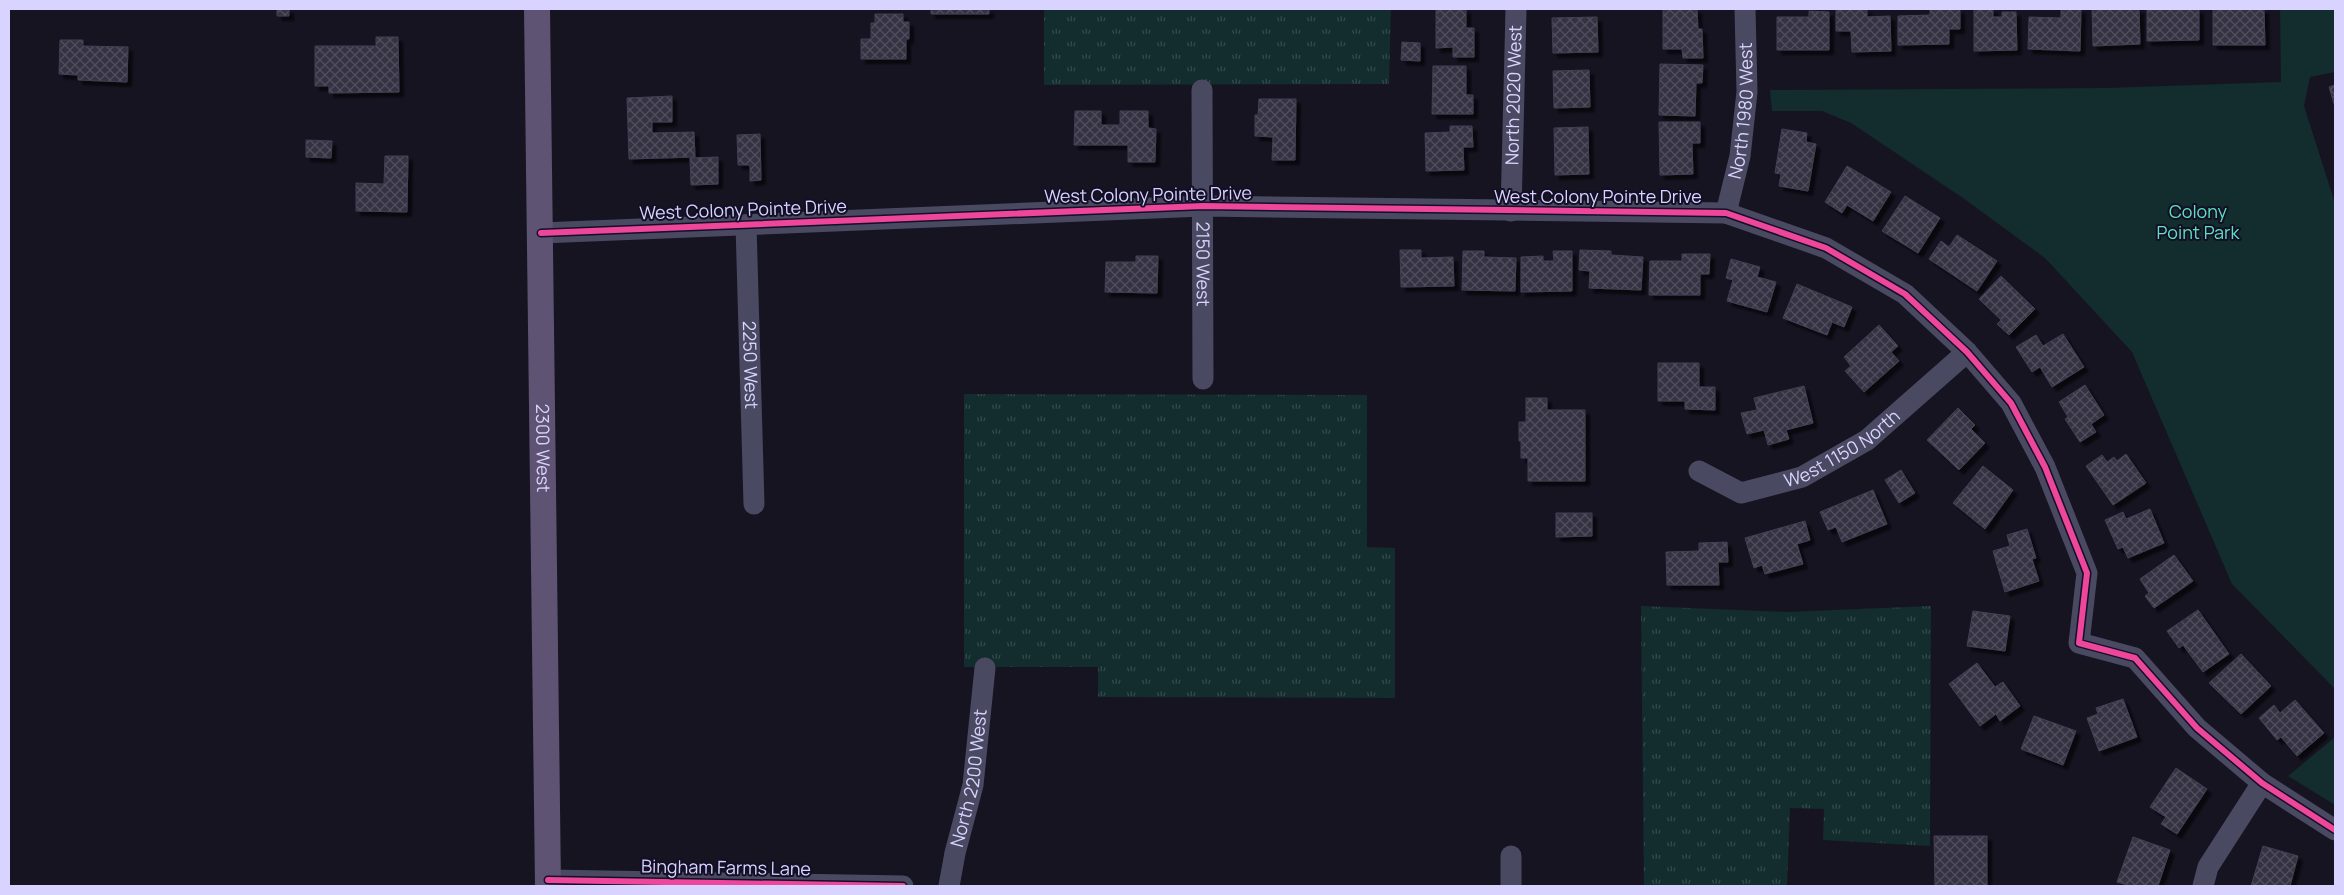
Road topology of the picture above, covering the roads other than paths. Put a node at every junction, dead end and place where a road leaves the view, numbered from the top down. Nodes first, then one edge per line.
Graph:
1 (537, 9) edge
2 (1516, 9) edge
3 (1745, 9) edge
4 (1202, 90) dead end
5 (1202, 206) junction
6 (1511, 212) junction
7 (1726, 213) junction
8 (746, 225) junction
9 (541, 233) junction
10 (1967, 352) junction
11 (1203, 379) dead end
12 (1699, 471) dead end
13 (754, 504) dead end
14 (985, 668) dead end
15 (2262, 783) junction
16 (2335, 830) edge
17 (1511, 856) dead end
18 (548, 883) edge
19 (903, 886) edge
20 (949, 886) edge
21 (1511, 886) edge
22 (2203, 886) edge

1 - 9 main road, 2300 West
2 - 6 street, North 2020 West
3 - 7 street, North 1980 West
4 - 5 street, 2150 West
5 - 6 street, West Colony Pointe Drive
5 - 8 street, West Colony Pointe Drive
5 - 11 street, 2150 West
6 - 7 street, West Colony Pointe Drive
7 - 10 street, West Colony Pointe Drive
8 - 9 street, West Colony Pointe Drive
8 - 13 street, 2250 West
9 - 18 main road, 2300 West
10 - 12 street, West 1150 North
10 - 15 street, West Colony Pointe Drive
14 - 20 street, North 2200 West
15 - 16 street, West Colony Pointe Drive
15 - 22 street
17 - 21 street
18 - 19 street, Bingham Farms Lane

